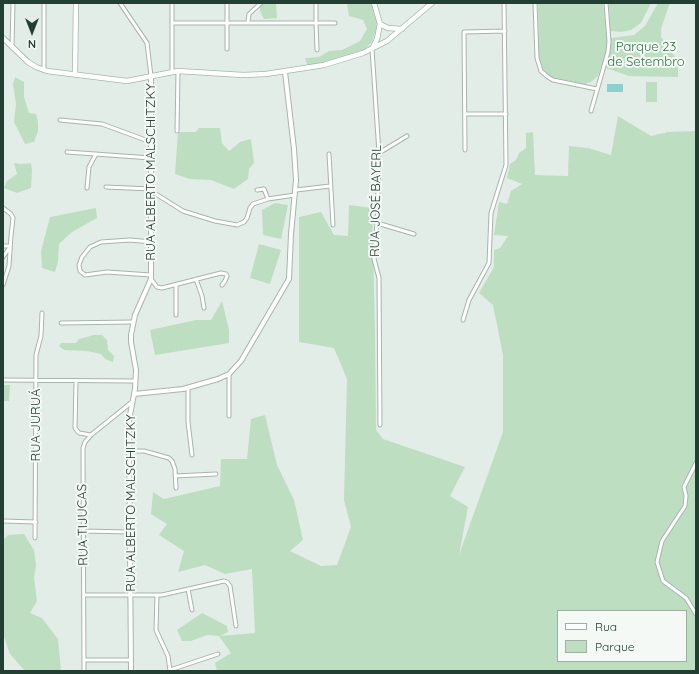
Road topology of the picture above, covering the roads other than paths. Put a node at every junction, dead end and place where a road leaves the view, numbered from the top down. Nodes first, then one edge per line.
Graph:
1 (13, 3) edge
2 (44, 3) edge
3 (76, 3) edge
4 (120, 3) edge
5 (172, 3) edge
6 (227, 3) edge
7 (261, 3) edge
8 (316, 3) edge
9 (374, 3) edge
10 (432, 3) edge
11 (504, 3) edge
12 (535, 3) edge
13 (606, 3) edge
14 (248, 22) junction
15 (316, 22) junction
16 (227, 23) junction
17 (335, 23) dead end
18 (172, 24) junction
19 (380, 24) junction
20 (402, 29) junction
21 (505, 31) junction
22 (3, 38) edge
23 (12, 47) junction
24 (227, 49) dead end
25 (372, 49) junction
26 (317, 50) dead end
27 (44, 70) junction
28 (172, 71) junction
29 (178, 71) junction
30 (285, 72) junction
31 (75, 74) junction
32 (151, 76) junction
33 (597, 89) junction
34 (591, 111) dead end
35 (465, 114) junction
36 (506, 114) junction
37 (60, 120) dead end
38 (177, 131) dead end
39 (407, 136) dead end
40 (151, 142) junction
41 (465, 150) dead end
42 (67, 152) dead end
43 (379, 153) junction
44 (96, 154) junction
45 (328, 154) dead end
46 (151, 158) junction
47 (330, 186) junction
48 (106, 187) dead end
49 (87, 188) dead end
50 (151, 190) junction
51 (257, 190) dead end
52 (296, 190) junction
53 (295, 195) junction
54 (268, 199) junction
55 (3, 208) edge
56 (378, 222) junction
57 (332, 225) dead end
58 (414, 234) dead end
59 (152, 242) junction
60 (3, 246) edge
61 (10, 246) junction
62 (3, 256) edge
63 (151, 277) junction
64 (196, 279) junction
65 (3, 285) edge
66 (176, 285) junction
67 (222, 285) dead end
68 (204, 308) dead end
69 (42, 313) dead end
70 (176, 315) dead end
71 (464, 320) dead end
72 (133, 322) junction
73 (61, 323) dead end
74 (229, 374) junction
75 (3, 380) edge
76 (36, 380) junction
77 (76, 381) junction
78 (136, 381) junction
79 (188, 388) junction
80 (134, 394) junction
81 (132, 402) junction
82 (229, 416) dead end
83 (380, 425) dead end
84 (91, 435) junction
85 (129, 451) junction
86 (192, 455) dead end
87 (696, 463) edge
88 (216, 474) dead end
89 (175, 476) junction
90 (176, 488) dead end
91 (3, 521) edge
92 (36, 522) junction
93 (83, 531) junction
94 (130, 532) junction
95 (36, 538) dead end
96 (188, 589) junction
97 (130, 595) junction
98 (157, 595) junction
99 (84, 596) junction
100 (192, 610) dead end
101 (696, 614) edge
102 (236, 626) dead end
103 (218, 654) dead end
104 (84, 660) junction
105 (131, 660) junction
106 (170, 670) edge
107 (84, 671) edge
108 (131, 671) edge

1 - 23 street
2 - 27 street
3 - 31 main road
4 - 32 street
5 - 18 street
6 - 16 street
7 - 14 street
8 - 15 street
9 - 19 main road
10 - 20 main road
11 - 21 street
12 - 33 street
13 - 33 street
14 - 15 street
14 - 16 street
15 - 17 street
15 - 26 street
16 - 18 street
16 - 24 street
18 - 28 street
19 - 20 main road
19 - 25 main road
20 - 25 main road
21 - 35 street
21 - 36 street
22 - 23 main road
23 - 27 main road
25 - 30 main road
25 - 43 street, RUA JOSÉ BAYERL
27 - 31 main road
28 - 29 main road
28 - 32 main road
29 - 30 main road
29 - 38 street
30 - 52 street
31 - 32 main road
32 - 40 street, RUA ALBERTO MALSCHITZKY
33 - 34 street
35 - 36 street
35 - 41 street
36 - 71 street
37 - 40 street
39 - 43 street
40 - 46 street, RUA ALBERTO MALSCHITZKY
42 - 44 street
43 - 56 street, RUA JOSÉ BAYERL
44 - 46 street
44 - 49 street
45 - 47 street
46 - 50 street, RUA ALBERTO MALSCHITZKY
47 - 52 street
47 - 57 street
48 - 50 street
50 - 54 street
50 - 59 street, RUA ALBERTO MALSCHITZKY
51 - 54 street
52 - 53 street
53 - 54 street
53 - 74 street
55 - 61 street
56 - 58 street
56 - 83 street, RUA JOSÉ BAYERL
59 - 63 street, RUA ALBERTO MALSCHITZKY
59 - 63 street
60 - 61 street
61 - 62 street
61 - 65 street
63 - 66 street
63 - 72 street, RUA ALBERTO MALSCHITZKY
64 - 66 street
64 - 67 street
64 - 68 street
66 - 70 street
69 - 76 street, RUA JURUÁ
72 - 73 street
72 - 78 street, RUA ALBERTO MALSCHITZKY
74 - 79 street
74 - 82 street
75 - 76 street
76 - 77 street
76 - 92 street, RUA JURUÁ
77 - 78 street
77 - 84 street
78 - 80 street, RUA ALBERTO MALSCHITZKY
79 - 80 street
79 - 86 street
80 - 81 street, RUA ALBERTO MALSCHITZKY
81 - 84 street, RUA TIJUCAS
81 - 85 street, RUA ALBERTO MALSCHITZKY
84 - 93 street, RUA TIJUCAS
85 - 89 street
85 - 94 street, RUA ALBERTO MALSCHITZKY
87 - 101 street
88 - 89 street
89 - 90 street
91 - 92 street
92 - 95 street, RUA JURUÁ
93 - 94 street
93 - 99 street, RUA TIJUCAS
94 - 97 street, RUA ALBERTO MALSCHITZKY
96 - 98 street
96 - 100 street
96 - 102 street
97 - 98 street
97 - 99 street
97 - 105 street, RUA ALBERTO MALSCHITZKY
98 - 106 street
99 - 104 street, RUA TIJUCAS
103 - 106 street
104 - 105 street
104 - 107 street, RUA TIJUCAS
105 - 108 street, RUA ALBERTO MALSCHITZKY

